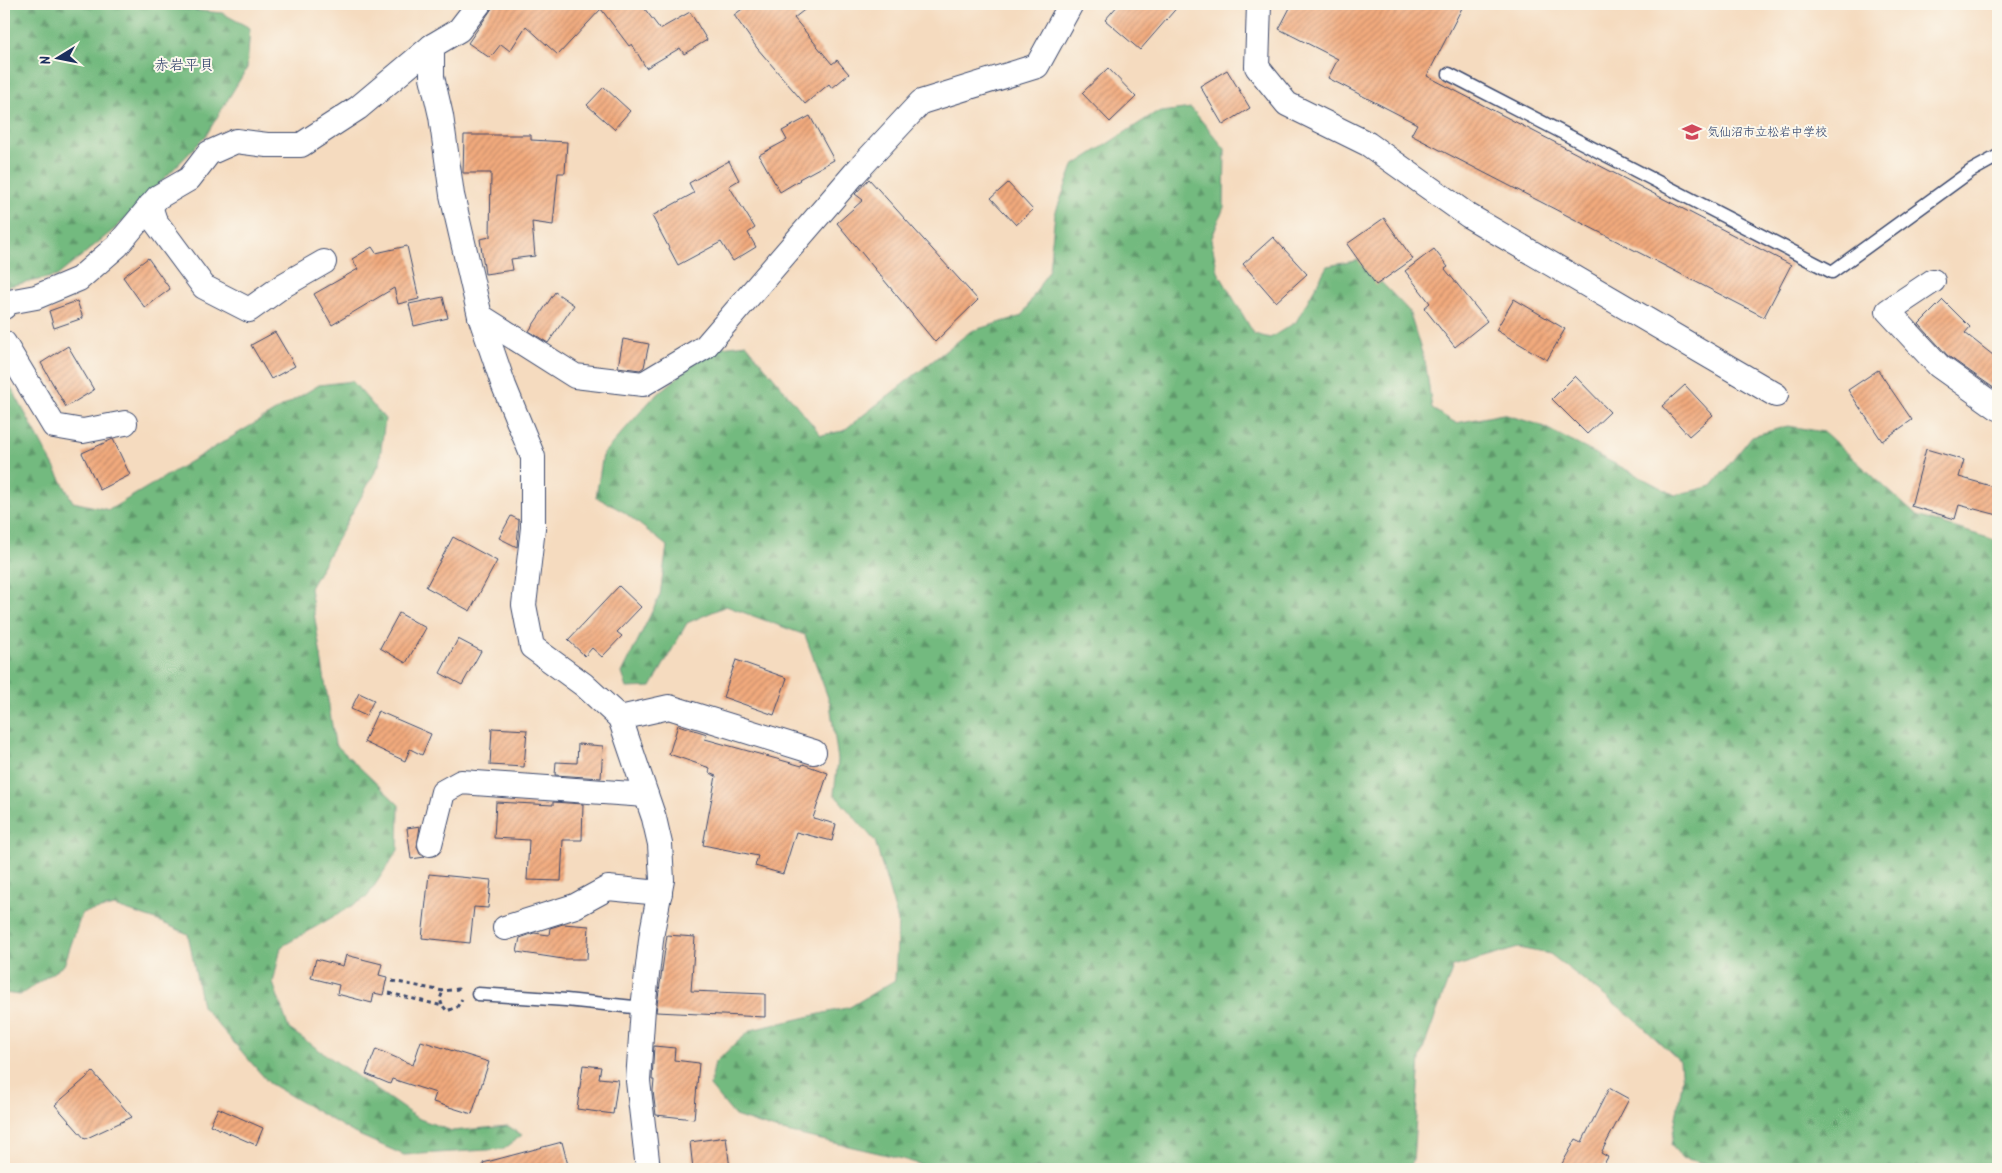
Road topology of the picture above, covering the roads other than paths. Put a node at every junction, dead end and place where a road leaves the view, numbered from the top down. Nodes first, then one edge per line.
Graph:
1 (479, 4) edge
2 (1071, 4) edge
3 (1259, 4) edge
4 (432, 46) junction
5 (1449, 74) dead end
6 (1998, 156) edge
7 (150, 206) junction
8 (324, 262) dead end
9 (1934, 281) dead end
10 (4, 307) edge
11 (480, 316) junction
12 (4, 343) edge
13 (1776, 395) dead end
14 (1998, 408) edge
15 (125, 423) dead end
16 (620, 718) junction
17 (814, 752) dead end
18 (646, 795) junction
19 (430, 844) dead end
20 (660, 893) junction
21 (504, 928) dead end
22 (478, 994) dead end
23 (643, 1008) junction
24 (648, 1169) edge

1 - 4 street
2 - 11 street
3 - 13 street
4 - 7 street
4 - 11 street
5 - 6 lane
7 - 8 street
7 - 10 street
9 - 14 street
11 - 16 street
12 - 15 street
16 - 17 street
16 - 18 street
18 - 19 street
18 - 20 street
20 - 21 street
20 - 23 street
22 - 23 lane
23 - 24 street

